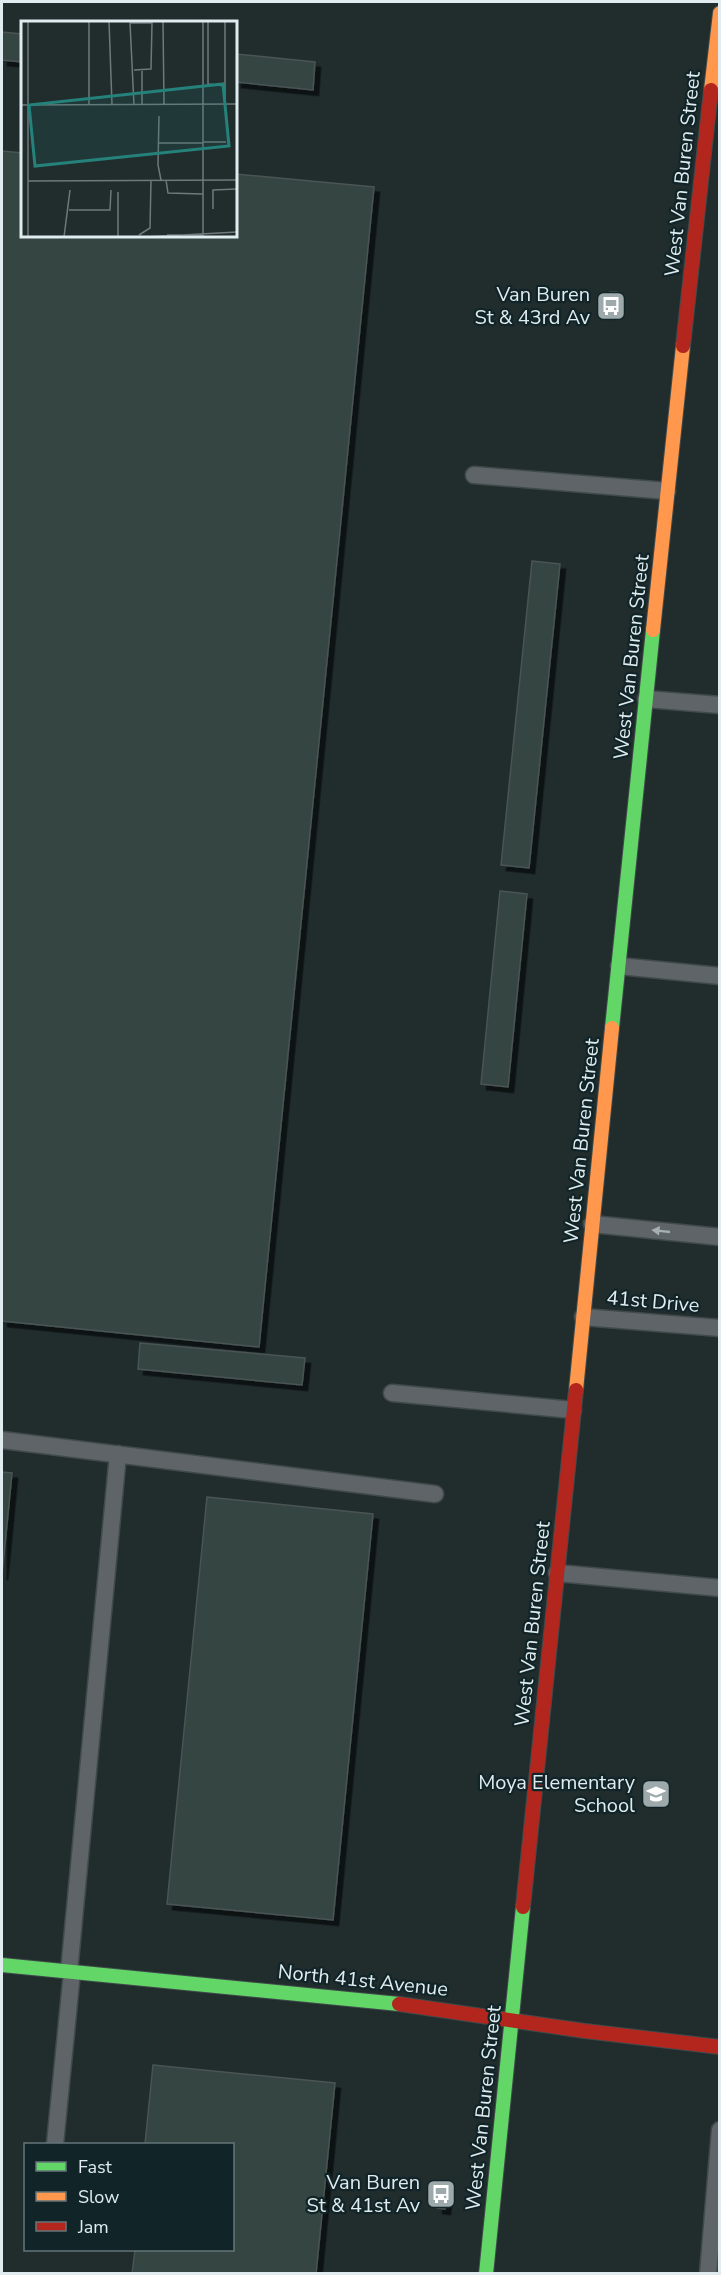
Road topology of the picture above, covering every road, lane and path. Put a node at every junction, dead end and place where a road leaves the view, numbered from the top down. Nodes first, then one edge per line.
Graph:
1 (720, 13) edge
2 (474, 475) dead end
3 (667, 491) junction
4 (646, 699) junction
5 (720, 705) edge
6 (619, 966) junction
7 (720, 976) edge
8 (592, 1224) junction
9 (720, 1237) edge
10 (583, 1317) junction
11 (720, 1328) edge
12 (392, 1393) dead end
13 (573, 1410) junction
14 (2, 1440) edge
15 (118, 1454) junction
16 (435, 1494) dead end
17 (557, 1573) junction
18 (720, 1588) edge
19 (2, 1965) edge
20 (70, 1972) junction
21 (511, 2020) junction
22 (720, 2047) edge
23 (720, 2130) edge
24 (55, 2143) edge
25 (486, 2274) edge
26 (708, 2274) edge

1 - 3 main road, West Van Buren Street
2 - 3 lane
3 - 4 main road, West Van Buren Street
4 - 5 lane
4 - 6 main road, West Van Buren Street
6 - 7 lane
6 - 8 main road, West Van Buren Street
9 -> 8 lane
8 - 10 main road, West Van Buren Street
10 - 11 lane, 41st Drive
10 - 13 main road, West Van Buren Street
12 - 13 lane
13 - 17 main road, West Van Buren Street
14 - 15 lane
15 - 16 lane
15 - 20 lane
17 - 18 lane
17 - 21 main road, West Van Buren Street
19 - 20 main road, North 41st Avenue
20 - 21 main road, North 41st Avenue
20 - 24 lane
21 - 22 main road, North 41st Avenue
21 - 25 main road, West Van Buren Street
23 - 26 lane

